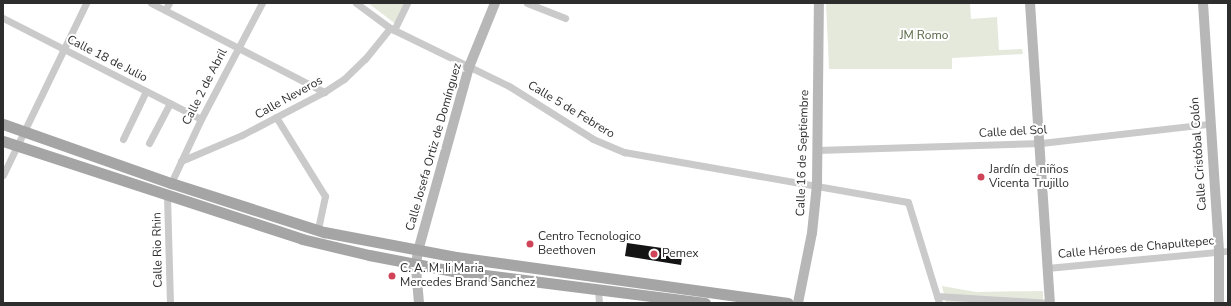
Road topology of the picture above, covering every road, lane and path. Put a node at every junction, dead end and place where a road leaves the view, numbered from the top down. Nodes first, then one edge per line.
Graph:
1 (86, 3) edge
2 (151, 3) edge
3 (169, 3) edge
4 (262, 3) edge
5 (356, 3) edge
6 (408, 3) edge
7 (527, 3) edge
8 (819, 3) edge
9 (1030, 3) edge
10 (1203, 3) edge
11 (494, 4) edge
12 (165, 10) junction
13 (3, 18) edge
14 (565, 18) dead end
15 (392, 29) junction
16 (63, 48) junction
17 (238, 48) junction
18 (469, 67) junction
19 (146, 91) junction
20 (324, 92) junction
21 (170, 103) junction
22 (201, 118) junction
23 (276, 118) junction
24 (3, 124) edge
25 (1209, 124) junction
26 (25, 132) junction
27 (123, 139) dead end
28 (3, 141) edge
29 (149, 143) dead end
30 (1041, 143) junction
31 (19, 146) junction
32 (817, 150) junction
33 (181, 161) junction
34 (3, 175) edge
35 (171, 183) junction
36 (817, 185) junction
37 (167, 196) junction
38 (318, 230) junction
39 (418, 251) junction
40 (1224, 251) edge
41 (416, 265) junction
42 (1047, 268) junction
43 (598, 289) junction
44 (938, 300) edge
45 (170, 303) edge
46 (419, 303) edge
47 (600, 303) edge
48 (705, 303) edge
49 (788, 303) edge
50 (798, 303) edge
51 (1009, 303) edge
52 (1050, 303) edge
53 (1219, 303) edge

1 - 16 street
2 - 12 street
3 - 12 street
4 - 17 street, Calle 2 de Abril
5 - 15 street, Calle 5 de Febrero
6 - 15 street, Calle Neveros
7 - 14 street
8 - 32 main road, Calle 16 de Septiembre
9 - 30 main road
10 - 25 main road, Calle Cristóbal Colón
11 - 18 main road, Calle Josefa Ortiz de Domínguez
12 - 17 street
13 - 16 street, Calle 18 de Julio
15 - 18 street, Calle 5 de Febrero
15 - 20 street, Calle Neveros
16 - 19 street, Calle 18 de Julio
16 - 26 street
17 - 20 street
17 - 22 street, Calle 2 de Abril
18 - 36 street, Calle 5 de Febrero
18 - 39 main road, Calle Josefa Ortiz de Domínguez
19 - 21 street, Calle 18 de Julio
19 - 27 street
20 - 23 street, Calle Neveros
21 - 22 street, Calle 18 de Julio
21 - 29 street
22 - 33 street, Calle 2 de Abril
23 - 33 street, Calle Neveros
23 - 38 street
24 - 26 main road
25 - 30 street, Calle del Sol
25 - 40 main road, Calle Cristóbal Colón
26 - 31 street
26 - 35 main road
28 - 31 main road
30 - 32 street, Calle del Sol
30 - 42 main road
31 - 34 street
31 - 37 main road
32 - 36 main road, Calle 16 de Septiembre
33 - 35 street, Calle 2 de Abril
35 - 38 main road
36 - 44 street, Calle 5 de Febrero
36 - 50 main road, Calle 16 de Septiembre
37 - 41 main road
37 - 45 street, Calle Rio Rhin
38 - 39 main road
39 - 41 main road, Calle Josefa Ortiz de Domínguez
39 - 49 main road
40 - 42 street, Calle Héroes de Chapultepec
40 - 53 main road, Calle Cristóbal Colón
41 - 43 main road
41 - 46 main road, Calle Josefa Ortiz de Domínguez
42 - 52 main road
43 - 47 street
43 - 48 main road
44 - 51 street
51 - 52 street

